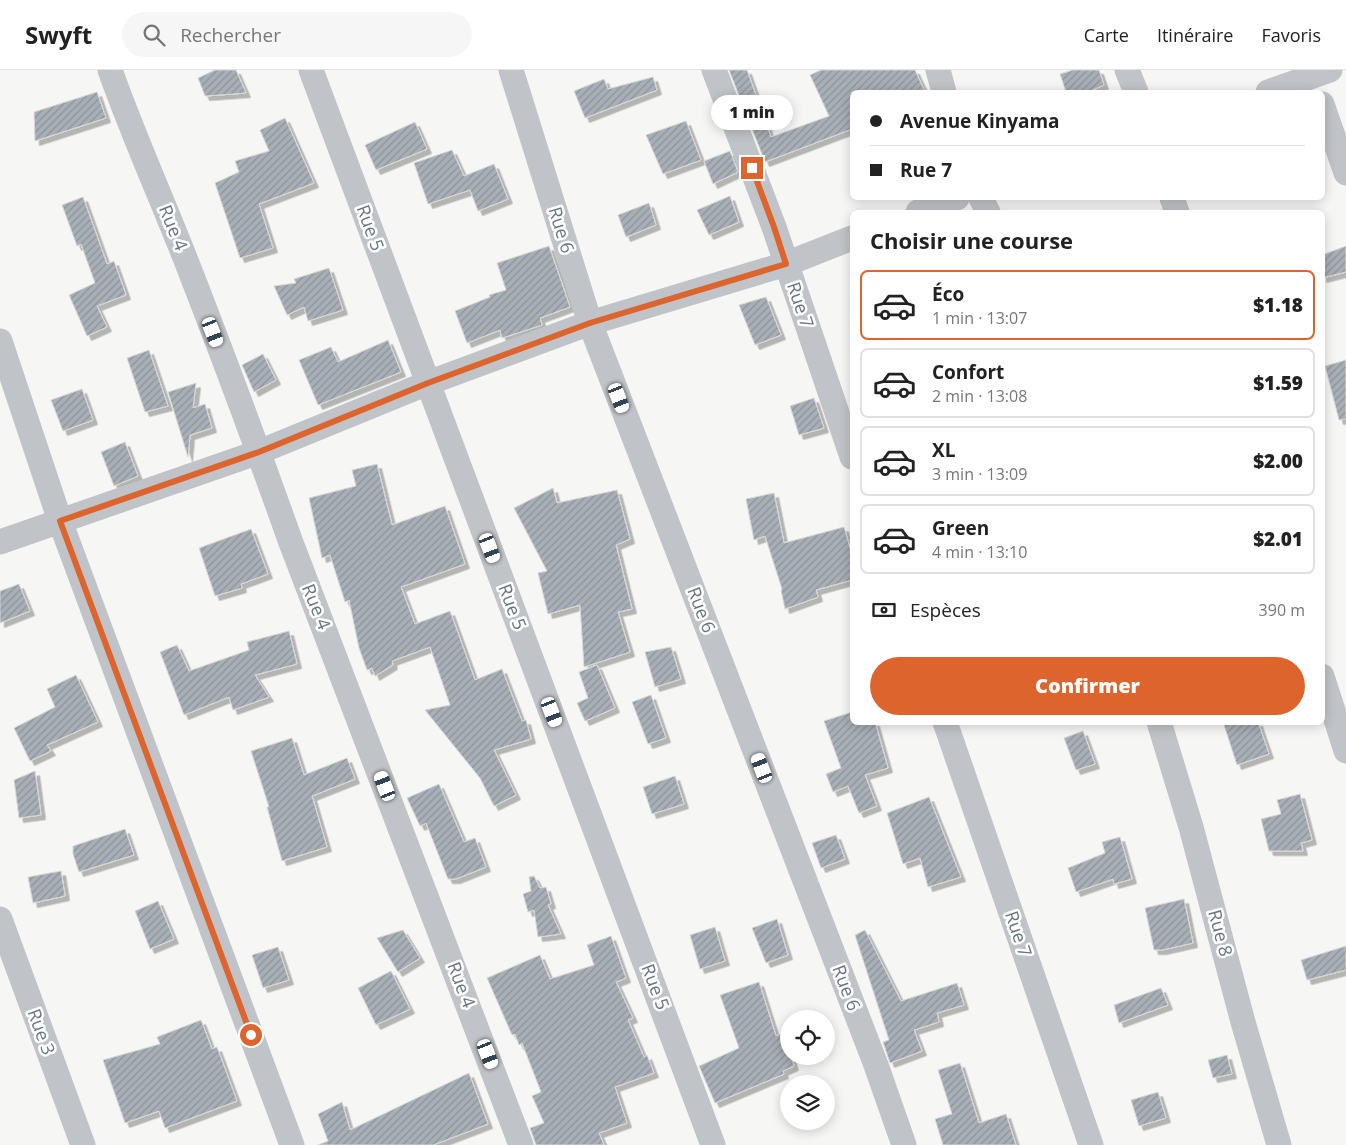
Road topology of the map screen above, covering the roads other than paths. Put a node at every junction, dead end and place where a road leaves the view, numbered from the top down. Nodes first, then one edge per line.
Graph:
1 (110, 70) edge
2 (311, 70) edge
3 (511, 70) edge
4 (714, 70) edge
5 (938, 70) edge
6 (1127, 70) edge
7 (1318, 77) edge
8 (943, 90) edge
9 (1135, 90) edge
10 (1275, 90) edge
11 (1325, 113) edge
12 (1346, 173) edge
13 (951, 200) edge
14 (924, 210) edge
15 (850, 239) edge
16 (786, 264) junction
17 (590, 323) junction
18 (0, 341) edge
19 (428, 383) junction
20 (850, 450) edge
21 (259, 452) junction
22 (60, 521) junction
23 (0, 542) edge
24 (1325, 685) edge
25 (946, 725) edge
26 (1160, 725) edge
27 (1346, 751) edge
28 (0, 919) edge
29 (82, 1145) edge
30 (292, 1145) edge
31 (521, 1145) edge
32 (713, 1145) edge
33 (904, 1145) edge
34 (1091, 1145) edge
35 (1279, 1145) edge

1 - 21 street, Rue 4
2 - 19 street, Rue 5
3 - 17 street, Rue 6
4 - 16 street, Rue 7
5 - 8 street
6 - 9 street
7 - 10 street
11 - 12 street
13 - 14 street
15 - 16 street
16 - 17 street
16 - 20 street, Rue 7
17 - 19 street
17 - 33 street, Rue 6
18 - 22 street
19 - 21 street
19 - 32 street, Rue 5
21 - 22 street
21 - 31 street, Rue 4
22 - 23 street
22 - 30 street
24 - 27 street
25 - 34 street, Rue 7
26 - 35 street, Rue 8
28 - 29 street, Rue 3

